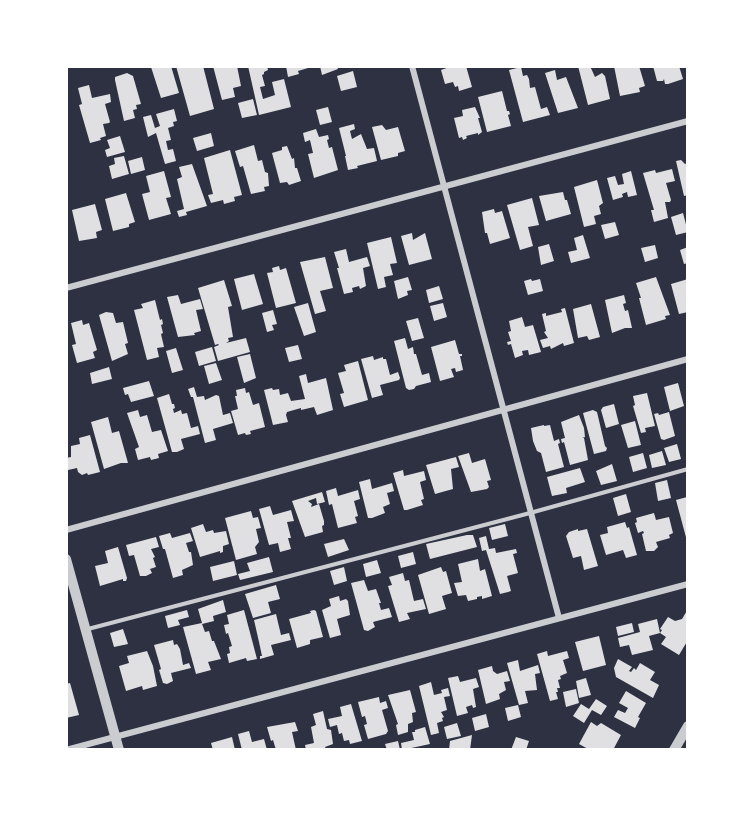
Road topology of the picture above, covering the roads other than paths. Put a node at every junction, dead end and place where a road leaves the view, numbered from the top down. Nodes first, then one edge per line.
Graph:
1 (412, 66) edge
2 (688, 121) edge
3 (444, 186) junction
4 (66, 288) edge
5 (688, 359) edge
6 (503, 411) junction
7 (688, 469) edge
8 (530, 513) junction
9 (66, 530) edge
10 (66, 559) edge
11 (688, 584) edge
12 (559, 618) junction
13 (85, 630) junction
14 (688, 726) edge
15 (116, 736) junction
16 (66, 750) edge
17 (119, 750) edge
18 (674, 750) edge

1 - 3 street
2 - 3 street
3 - 4 street
3 - 6 street
5 - 6 street
6 - 8 street
6 - 9 street
7 - 8 lane
8 - 12 street
8 - 13 lane
10 - 13 street
11 - 12 street
12 - 15 street
13 - 15 street
14 - 18 street
15 - 16 street
15 - 17 street

